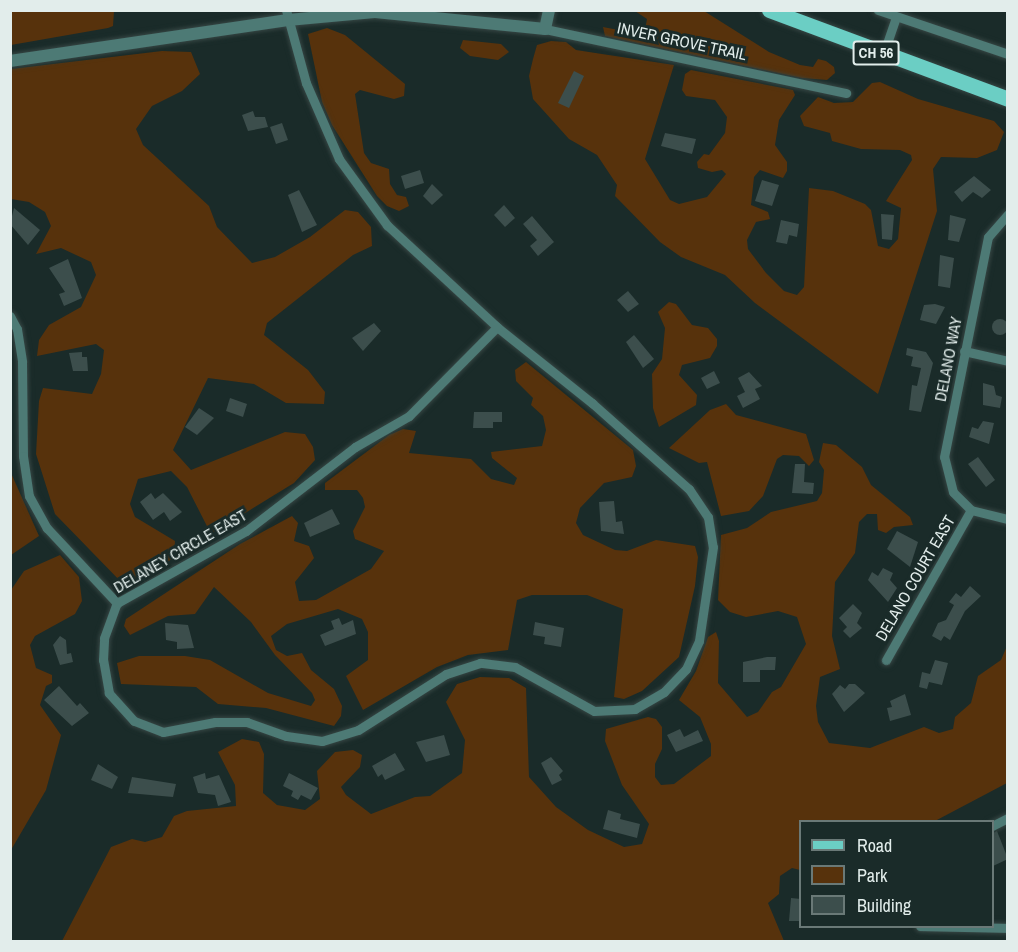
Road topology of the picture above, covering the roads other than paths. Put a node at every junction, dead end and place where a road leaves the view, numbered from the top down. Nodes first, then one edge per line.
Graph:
1 (549, 10) edge
2 (769, 10) edge
3 (878, 10) edge
4 (287, 15) edge
5 (896, 17) junction
6 (545, 29) junction
7 (1008, 54) edge
8 (883, 55) junction
9 (10, 61) edge
10 (846, 93) dead end
11 (1008, 99) edge
12 (1008, 214) edge
13 (10, 316) edge
14 (497, 327) junction
15 (964, 351) junction
16 (1008, 361) edge
17 (971, 510) junction
18 (1008, 519) edge
19 (117, 603) junction
20 (886, 660) dead end
21 (1008, 818) edge
22 (994, 825) edge

1 - 6 street
2 - 8 main road, CH 56
3 - 5 street
4 - 6 street, INVER GROVE TRAIL
4 - 9 street, INVER GROVE TRAIL
4 - 14 street, DELANEY CIRCLE EAST
5 - 7 street
5 - 8 street
6 - 10 street, INVER GROVE TRAIL
8 - 11 main road, CH 56
12 - 15 street, DELANO WAY
13 - 19 street
14 - 19 street, DELANEY CIRCLE EAST
14 - 19 street, DELANEY CIRCLE EAST
15 - 16 street
15 - 17 street, DELANO WAY
17 - 18 street
17 - 20 street, DELANO COURT EAST
21 - 22 street

